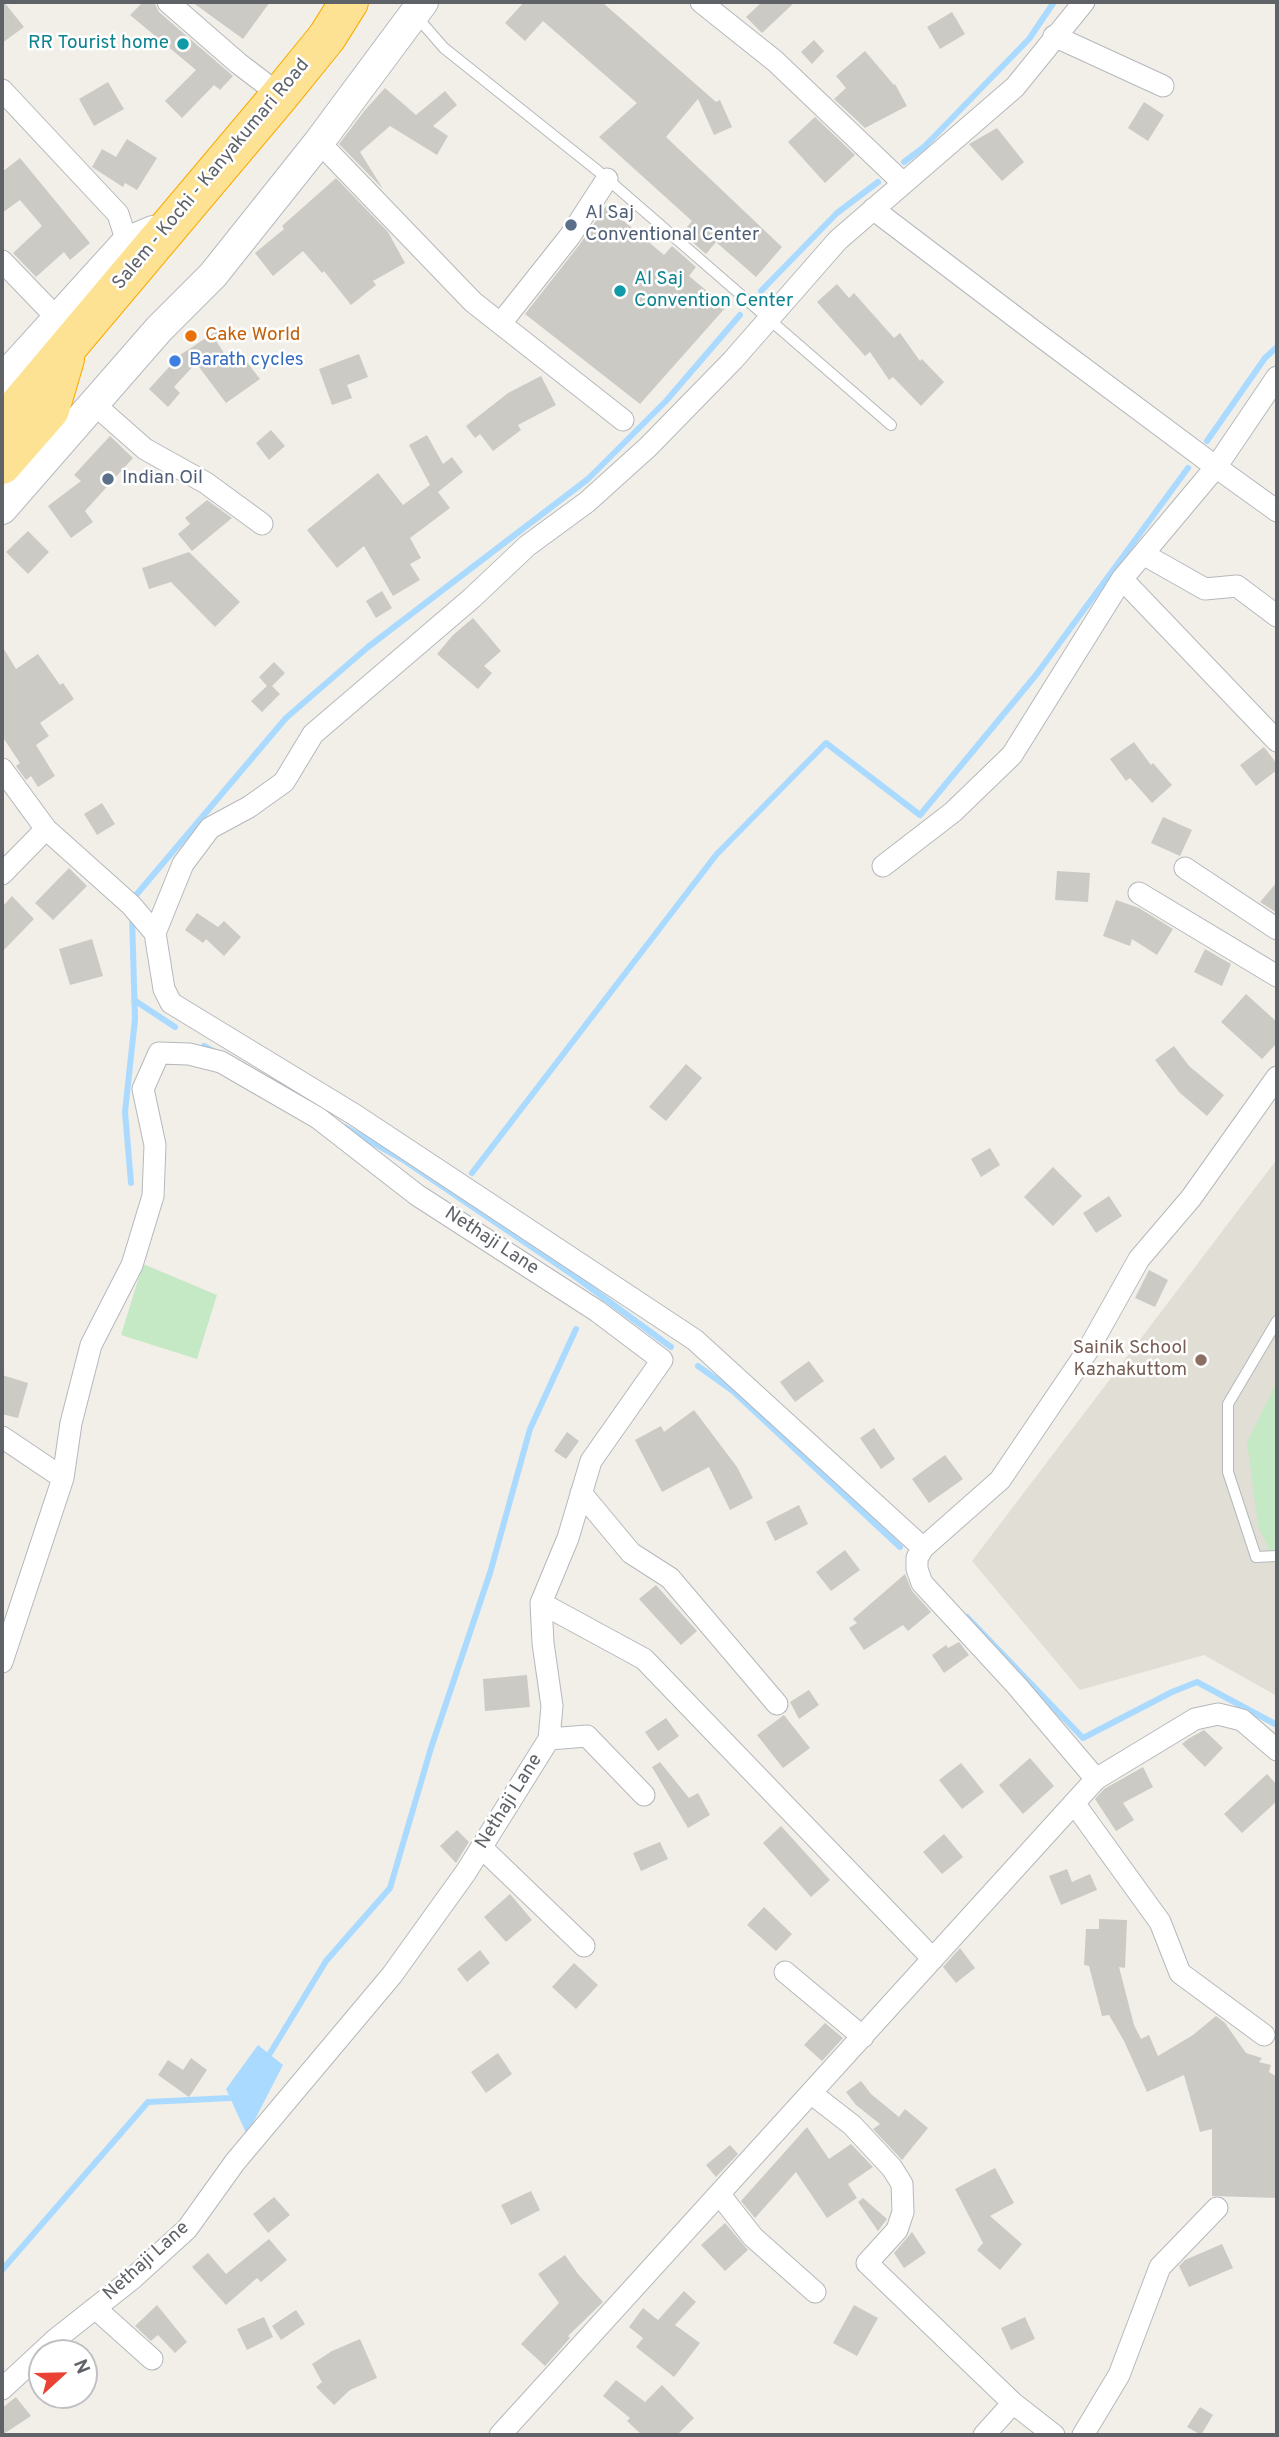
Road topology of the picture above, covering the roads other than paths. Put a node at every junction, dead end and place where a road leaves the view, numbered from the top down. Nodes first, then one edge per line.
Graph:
1 (169, 2) edge
2 (349, 2) edge
3 (701, 2) edge
4 (1084, 2) edge
5 (418, 8) edge
6 (1054, 36) junction
7 (1163, 86) dead end
8 (2, 90) edge
9 (281, 95) junction
10 (319, 142) junction
11 (607, 179) junction
12 (903, 183) junction
13 (873, 209) junction
14 (166, 230) junction
15 (127, 242) junction
16 (2, 261) edge
17 (768, 319) junction
18 (501, 323) junction
19 (63, 331) junction
20 (1277, 377) edge
21 (9, 401) edge
22 (94, 404) junction
23 (623, 420) dead end
24 (891, 425) dead end
25 (2, 465) edge
26 (1216, 467) junction
27 (2, 509) edge
28 (1277, 511) edge
29 (262, 524) dead end
30 (1143, 554) junction
31 (1122, 579) junction
32 (1277, 616) edge
33 (1277, 741) edge
34 (2, 769) edge
35 (46, 829) junction
36 (883, 866) dead end
37 (1185, 868) dead end
38 (2, 874) edge
39 (1139, 893) dead end
40 (1277, 929) edge
41 (155, 933) junction
42 (1277, 976) edge
43 (1277, 1077) edge
44 (1277, 1321) edge
45 (2, 1437) edge
46 (63, 1478) junction
47 (581, 1493) junction
48 (923, 1548) junction
49 (1277, 1556) edge
50 (541, 1603) junction
51 (2, 1662) edge
52 (777, 1704) dead end
53 (549, 1739) junction
54 (1277, 1750) edge
55 (1096, 1779) junction
56 (644, 1794) dead end
57 (1074, 1803) junction
58 (482, 1848) junction
59 (584, 1946) dead end
60 (933, 1959) junction
61 (785, 1972) dead end
62 (1264, 2035) dead end
63 (863, 2037) junction
64 (812, 2094) junction
65 (720, 2195) junction
66 (1217, 2208) dead end
67 (815, 2292) dead end
68 (95, 2308) junction
69 (152, 2359) dead end
70 (2, 2389) edge
71 (1013, 2403) junction
72 (500, 2435) edge
73 (984, 2435) edge
74 (1055, 2435) edge
75 (1083, 2435) edge

1 - 9 street
2 - 9 highway, Salem - Kochi - Kanyakumari Road
3 - 12 street
4 - 6 street
5 - 10 street
5 - 11 lane
6 - 7 street
6 - 12 street
8 - 15 street
9 - 14 highway, Salem - Kochi - Kanyakumari Road
10 - 18 street
10 - 22 street
11 - 17 lane
11 - 18 street
12 - 13 street
13 - 17 street
13 - 26 street
14 - 15 street
14 - 19 highway, Salem - Kochi - Kanyakumari Road
15 - 19 street
16 - 19 street
17 - 24 lane
17 - 41 street
18 - 23 street
19 - 21 highway, Salem - Kochi - Kanyakumari Road
19 - 25 highway, Salem - Kochi - Kanyakumari Road
20 - 26 street
22 - 27 street
22 - 29 street
26 - 28 street
26 - 30 street
30 - 31 street
30 - 32 street
31 - 33 street
31 - 36 street
34 - 35 street
35 - 38 street
35 - 41 street
37 - 40 street
39 - 42 street
41 - 48 street
43 - 48 street
44 - 49 lane
45 - 46 street
46 - 47 street, Nethaji Lane
46 - 51 street
47 - 50 street, Nethaji Lane
47 - 52 street
48 - 55 street
50 - 53 street, Nethaji Lane
50 - 60 street
53 - 56 street
53 - 58 street, Nethaji Lane
54 - 55 street
55 - 57 street
57 - 60 street
57 - 62 street
58 - 59 street
58 - 68 street, Nethaji Lane
60 - 63 street
61 - 63 street
63 - 64 street
64 - 65 street
64 - 71 street
65 - 67 street
65 - 72 street
66 - 75 street
68 - 69 street
68 - 70 street, Nethaji Lane
71 - 73 street
71 - 74 street

